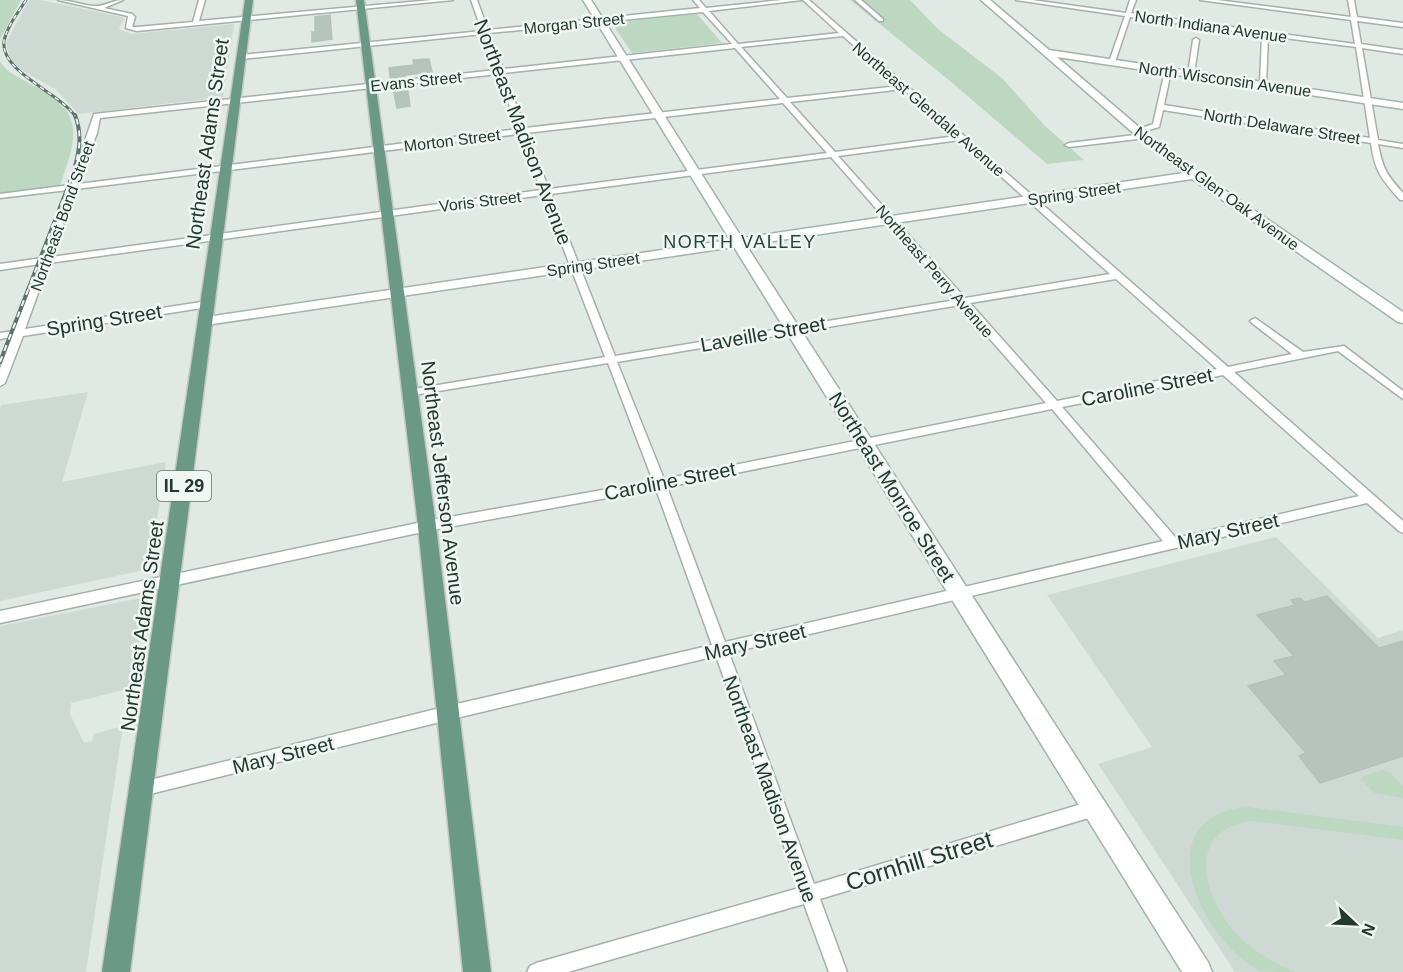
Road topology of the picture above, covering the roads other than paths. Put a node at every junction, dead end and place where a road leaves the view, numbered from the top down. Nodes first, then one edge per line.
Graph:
1 (61, 0) edge
2 (120, 0) edge
3 (202, 0) edge
4 (249, 0) edge
5 (450, 0) edge
6 (474, 0) edge
7 (587, 0) edge
8 (696, 0) edge
9 (799, 0) edge
10 (806, 0) edge
11 (858, 0) edge
12 (985, 0) edge
13 (1019, 0) edge
14 (1132, 0) edge
15 (1203, 0) edge
16 (1351, 0) edge
17 (1035, 1) edge
18 (360, 4) edge
19 (96, 9) junction
20 (705, 9) junction
21 (1128, 15) junction
22 (246, 19) junction
23 (1354, 19) junction
24 (600, 20) junction
25 (881, 20) dead end
26 (195, 24) junction
27 (1403, 25) edge
28 (485, 32) junction
29 (1265, 33) junction
30 (843, 34) junction
31 (1196, 40) dead end
32 (366, 44) junction
33 (1358, 45) junction
34 (736, 46) junction
35 (1403, 52) edge
36 (1048, 53) junction
37 (241, 57) junction
38 (625, 58) junction
39 (1089, 59) junction
40 (1112, 62) junction
41 (1062, 65) junction
42 (1168, 71) junction
43 (501, 72) junction
44 (1191, 74) junction
45 (1263, 85) junction
46 (372, 86) junction
47 (904, 87) junction
48 (1367, 100) junction
49 (786, 101) junction
50 (235, 102) junction
51 (1403, 106) edge
52 (1160, 107) junction
53 (660, 115) junction
54 (97, 116) joint
55 (522, 131) junction
56 (1140, 133) junction
57 (961, 138) junction
58 (1374, 141) junction
59 (1069, 146) dead end
60 (1403, 146) edge
61 (380, 149) junction
62 (832, 155) junction
63 (226, 168) junction
64 (695, 172) junction
65 (1194, 175) junction
66 (73, 187) junction
67 (545, 192) junction
68 (0, 196) edge
69 (1403, 197) edge
70 (1031, 199) junction
71 (388, 213) junction
72 (890, 220) junction
73 (217, 236) junction
74 (738, 243) junction
75 (47, 260) junction
76 (575, 266) junction
77 (0, 267) edge
78 (1118, 276) junction
79 (398, 292) junction
80 (962, 302) junction
81 (207, 312) junction
82 (1403, 319) edge
83 (1255, 321) dead end
84 (792, 329) junction
85 (18, 333) junction
86 (0, 336) edge
87 (1301, 356) junction
88 (610, 360) junction
89 (1226, 372) junction
90 (0, 382) edge
91 (408, 393) junction
92 (1403, 396) edge
93 (1054, 405) junction
94 (864, 443) junction
95 (660, 484) junction
96 (1369, 498) junction
97 (427, 526) junction
98 (1403, 528) edge
99 (1173, 544) junction
100 (171, 581) junction
101 (960, 593) junction
102 (0, 617) edge
103 (720, 650) junction
104 (448, 713) junction
105 (142, 789) junction
106 (1095, 808) junction
107 (809, 894) junction
108 (116, 972) edge
109 (477, 972) edge
110 (536, 972) edge
111 (838, 972) edge
112 (1198, 972) edge

1 - 19 street
2 - 19 street
3 - 26 street
4 - 22 main road, Northeast Adams Street / IL 29
5 - 18 street
6 - 28 street, Northeast Madison Avenue
7 - 24 street, Northeast Monroe Street
8 - 20 street, Northeast Perry Avenue
9 - 20 street, Morgan Street
10 - 30 street, Northeast Glendale Avenue
11 - 25 street
12 - 36 street, Northeast Glen Oak Avenue
13 - 17 street, North Indiana Avenue
14 - 21 street
15 - 23 street
16 - 23 street
17 - 21 street, North Indiana Avenue
18 - 22 street
18 - 32 main road, Northeast Jefferson Avenue
19 - 26 street
20 - 24 street, Morgan Street
20 - 34 street, Northeast Perry Avenue
21 - 29 street, North Indiana Avenue
21 - 40 street
22 - 26 street
22 - 37 main road, Northeast Adams Street / IL 29
23 - 27 street
23 - 33 street
24 - 28 street, Morgan Street
24 - 38 street, Northeast Monroe Street
28 - 32 street, Morgan Street
28 - 43 street, Northeast Madison Avenue
29 - 33 street, North Indiana Avenue
29 - 45 street
30 - 34 street, Evans Street
30 - 47 street, Northeast Glendale Avenue
31 - 44 street
32 - 37 street, Morgan Street
32 - 46 main road, Northeast Jefferson Avenue
33 - 35 street, North Indiana Avenue
33 - 48 street
34 - 38 street, Evans Street
34 - 49 street, Northeast Perry Avenue
36 - 39 street, North Wisconsin Avenue
36 - 41 street, Northeast Glen Oak Avenue
37 - 50 main road, Northeast Adams Street / IL 29
38 - 43 street, Evans Street
38 - 53 street, Northeast Monroe Street
39 - 40 street, North Wisconsin Avenue
39 - 41 street
40 - 42 street, North Wisconsin Avenue
41 - 56 street, Northeast Glen Oak Avenue
42 - 44 street, North Wisconsin Avenue
42 - 52 street
43 - 46 street, Evans Street
43 - 55 street, Northeast Madison Avenue
44 - 45 street, North Wisconsin Avenue
45 - 48 street, North Wisconsin Avenue
46 - 50 street, Evans Street
46 - 61 main road, Northeast Jefferson Avenue
47 - 49 street, Morton Street
47 - 57 street, Northeast Glendale Avenue
48 - 51 street, North Wisconsin Avenue
48 - 58 street
49 - 53 street, Morton Street
49 - 62 street, Northeast Perry Avenue
50 - 54 street, Evans Street
50 - 63 main road, Northeast Adams Street / IL 29
52 - 56 street
52 - 58 street, North Delaware Street
53 - 55 street, Morton Street
53 - 64 street, Northeast Monroe Street
54 - 66 street, Northeast Bond Street
55 - 61 street, Morton Street
55 - 67 street, Northeast Madison Avenue
56 - 59 street
56 - 65 street, Northeast Glen Oak Avenue
57 - 62 street, Voris Street
57 - 70 street, Northeast Glendale Avenue
58 - 60 street, North Delaware Street
58 - 69 street
61 - 63 street, Morton Street
61 - 71 main road, Northeast Jefferson Avenue
62 - 64 street, Voris Street
62 - 72 street, Northeast Perry Avenue
63 - 66 street, Morton Street
63 - 73 main road, Northeast Adams Street / IL 29
64 - 67 street, Voris Street
64 - 74 street, Northeast Monroe Street
65 - 70 street, Spring Street
65 - 82 street, Northeast Glen Oak Avenue
66 - 68 street, Morton Street
66 - 75 street, Northeast Bond Street
67 - 71 street, Voris Street
67 - 76 street, Northeast Madison Avenue
70 - 72 street, Spring Street
70 - 78 street, Northeast Glendale Avenue
71 - 73 street, Voris Street
71 - 79 main road, Northeast Jefferson Avenue
72 - 74 street, Spring Street
72 - 80 street, Northeast Perry Avenue
73 - 75 street, Voris Street
73 - 81 main road, Northeast Adams Street / IL 29
74 - 76 street, Spring Street
74 - 84 street, Northeast Monroe Street
75 - 77 street, Voris Street
75 - 85 street, Northeast Bond Street
76 - 79 street, Spring Street
76 - 88 street, Northeast Madison Avenue
78 - 80 street, Laveille Street
78 - 89 street, Northeast Glendale Avenue
79 - 81 street, Spring Street
79 - 91 main road, Northeast Jefferson Avenue
80 - 84 street, Laveille Street
80 - 93 street, Northeast Perry Avenue
81 - 85 street, Spring Street
81 - 100 main road, Northeast Adams Street / IL 29
83 - 87 street
84 - 88 street, Laveille Street
84 - 94 street, Northeast Monroe Street
85 - 86 street, Spring Street
85 - 90 street, Northeast Bond Street
87 - 89 street, Caroline Street
87 - 92 street, Caroline Street
88 - 91 street, Laveille Street
88 - 95 street, Northeast Madison Avenue
89 - 93 street, Caroline Street
89 - 96 street, Northeast Glendale Avenue
91 - 97 main road, Northeast Jefferson Avenue
93 - 94 street, Caroline Street
93 - 99 street, Northeast Perry Avenue
94 - 95 street, Caroline Street
94 - 101 street, Northeast Monroe Street
95 - 97 street, Caroline Street
95 - 103 street, Northeast Madison Avenue
96 - 98 street, Northeast Glendale Avenue
96 - 99 street, Mary Street
97 - 100 street, Caroline Street
97 - 104 main road, Northeast Jefferson Avenue
99 - 101 street, Mary Street
100 - 102 street, Caroline Street
100 - 105 main road, Northeast Adams Street / IL 29
101 - 103 street, Mary Street
101 - 106 street, Northeast Monroe Street
103 - 104 street, Mary Street
103 - 107 street, Northeast Madison Avenue
104 - 105 street, Mary Street
104 - 109 main road, Northeast Jefferson Avenue
105 - 108 main road, Northeast Adams Street / IL 29
106 - 107 street, Cornhill Street
106 - 112 street, Northeast Monroe Street
107 - 110 street, Cornhill Street
107 - 111 street, Northeast Madison Avenue

